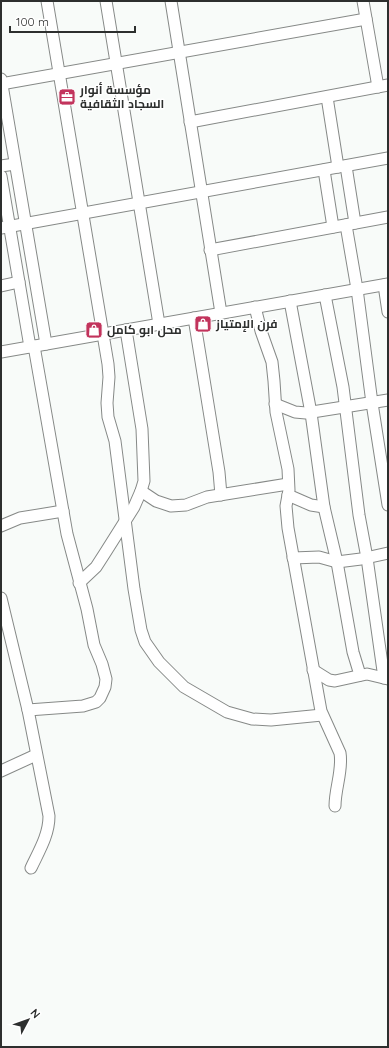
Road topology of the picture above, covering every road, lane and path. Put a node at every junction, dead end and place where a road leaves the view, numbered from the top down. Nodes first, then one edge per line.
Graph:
1 (47, 1) edge
2 (106, 1) edge
3 (171, 1) edge
4 (364, 1) edge
5 (366, 19) junction
6 (179, 52) junction
7 (116, 63) junction
8 (59, 74) junction
9 (1, 83) edge
10 (383, 86) edge
11 (327, 97) junction
12 (190, 122) junction
13 (388, 158) edge
14 (15, 164) junction
15 (1, 166) edge
16 (342, 166) junction
17 (324, 170) junction
18 (1, 176) edge
19 (201, 192) junction
20 (139, 203) junction
21 (82, 213) junction
22 (388, 217) edge
23 (26, 224) junction
24 (351, 224) junction
25 (5, 227) edge
26 (333, 227) junction
27 (210, 250) junction
28 (19, 282) junction
29 (386, 284) edge
30 (1, 286) edge
31 (358, 289) junction
32 (325, 295) junction
33 (290, 301) junction
34 (255, 307) junction
35 (388, 312) edge
36 (221, 313) junction
37 (194, 318) junction
38 (159, 324) junction
39 (126, 330) junction
40 (102, 334) junction
41 (46, 344) junction
42 (32, 347) junction
43 (1, 352) edge
44 (388, 400) edge
45 (372, 403) junction
46 (275, 404) junction
47 (345, 407) junction
48 (311, 413) junction
49 (141, 490) junction
50 (288, 490) junction
51 (221, 495) junction
52 (388, 505) edge
53 (324, 507) junction
54 (63, 511) junction
55 (125, 520) junction
56 (1, 526) edge
57 (388, 553) edge
58 (293, 558) junction
59 (367, 558) junction
60 (337, 562) junction
61 (79, 583) junction
62 (1, 598) edge
63 (313, 670) junction
64 (360, 675) junction
65 (386, 678) edge
66 (28, 710) junction
67 (322, 715) junction
68 (36, 755) junction
69 (1, 771) edge
70 (335, 806) dead end
71 (31, 868) dead end

1 - 8 street
2 - 7 street
3 - 6 street
4 - 5 street
5 - 6 street
5 - 10 street
6 - 7 street
6 - 12 street
7 - 8 street
7 - 20 street
8 - 9 street
8 - 21 street
9 - 14 street
10 - 11 street
11 - 12 street
11 - 16 street
12 - 19 street
13 - 16 street
14 - 15 street
14 - 23 street
16 - 17 street
16 - 24 street
17 - 19 street
17 - 26 street
18 - 25 street
19 - 20 street
19 - 27 street
20 - 21 street
20 - 38 street
21 - 23 street
21 - 40 street
22 - 24 street
23 - 25 street
23 - 41 street
24 - 26 street
24 - 31 street
25 - 28 street
26 - 27 street
27 - 36 street
28 - 30 street
28 - 42 street
29 - 31 street
29 - 35 street
31 - 32 street
31 - 45 street
32 - 33 street
32 - 47 street
33 - 34 street
33 - 48 street
34 - 36 street
34 - 46 street
36 - 37 street
37 - 38 street
37 - 51 street
38 - 39 street
39 - 40 street
39 - 49 street
40 - 41 street
40 - 55 street
41 - 42 street
42 - 43 street
42 - 54 street
44 - 45 street
45 - 47 street
45 - 52 street
46 - 48 street
46 - 50 street
47 - 48 street
47 - 59 street
48 - 53 street
49 - 51 street
49 - 55 street
50 - 51 street
50 - 53 street
50 - 58 street
53 - 60 street
54 - 56 street
54 - 61 street
55 - 61 street
55 - 67 street
57 - 59 street
58 - 60 street
58 - 63 street
59 - 60 street
59 - 65 street
60 - 64 street
61 - 66 street
62 - 66 street
63 - 64 street
63 - 67 street
64 - 65 street
66 - 68 street
67 - 70 street
68 - 69 street
68 - 71 street

